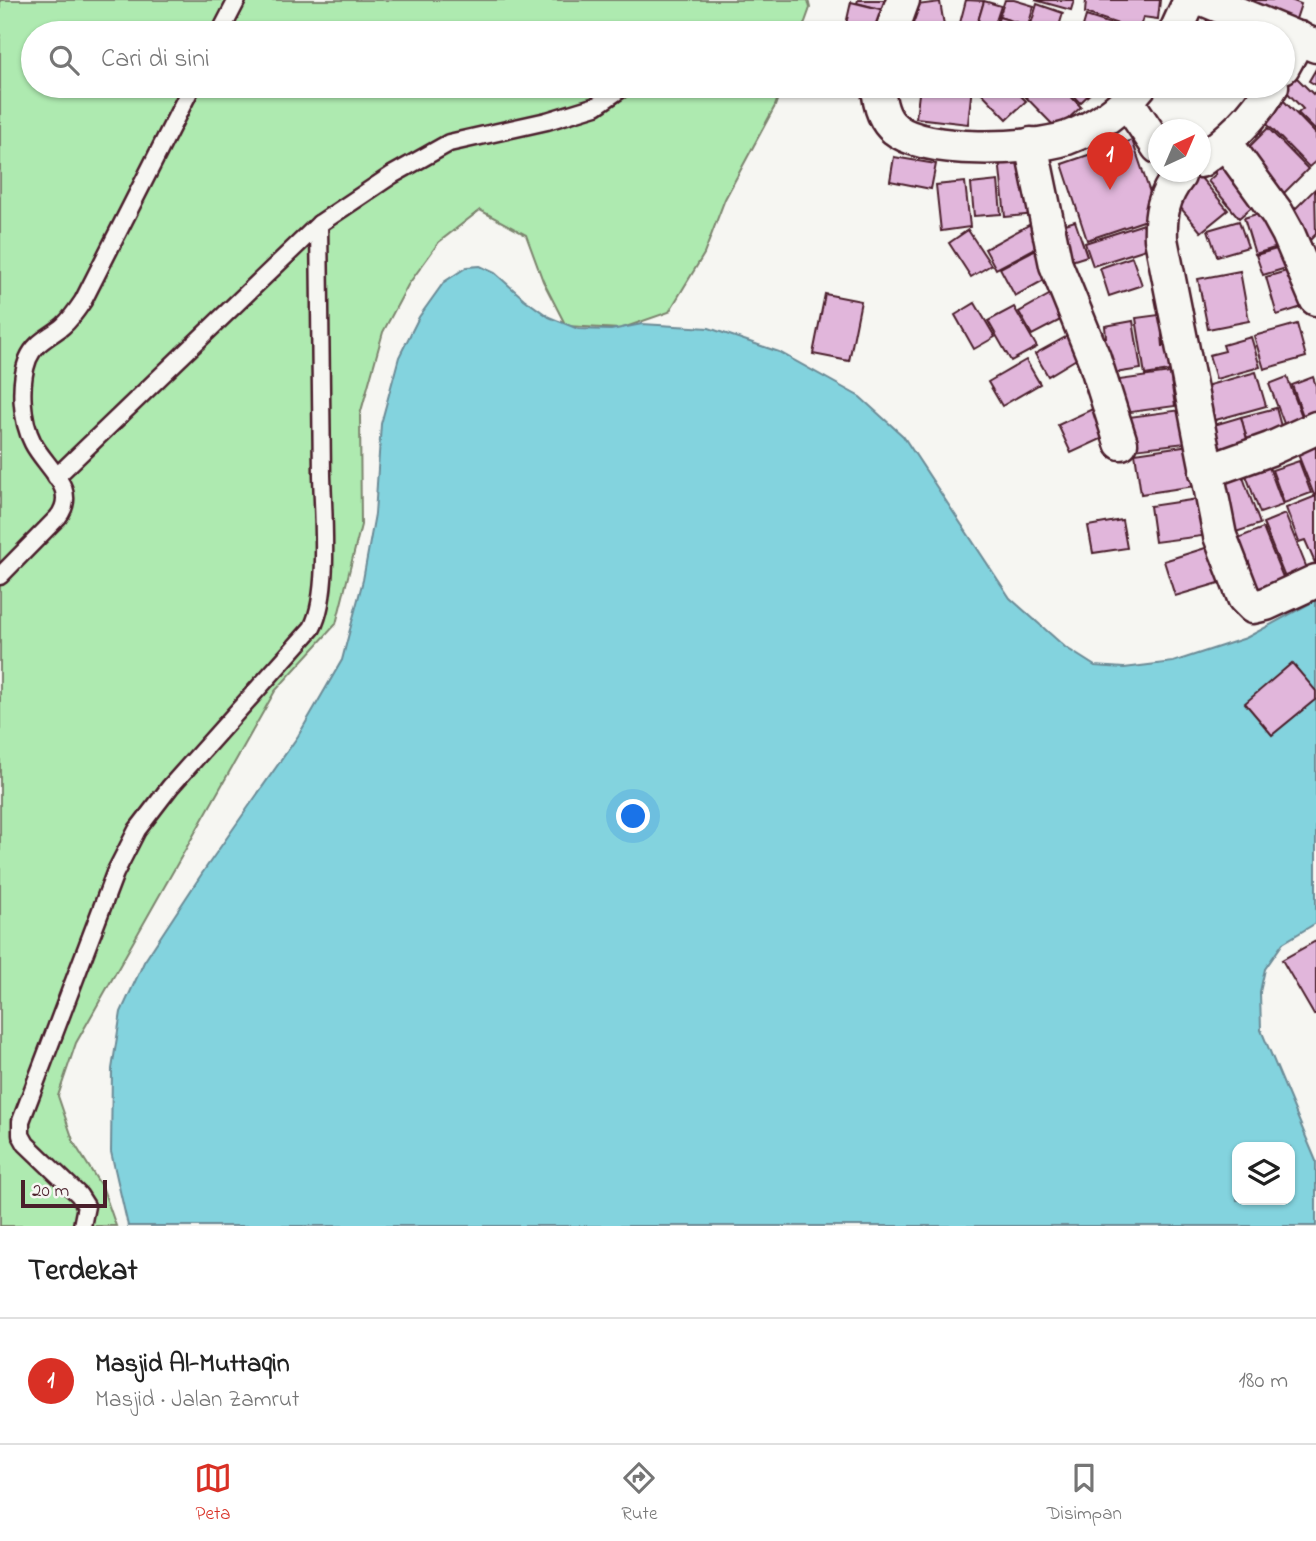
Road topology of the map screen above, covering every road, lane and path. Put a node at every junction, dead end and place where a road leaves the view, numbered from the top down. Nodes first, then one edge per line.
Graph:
1 (237, 0) edge
2 (903, 0) edge
3 (1190, 0) edge
4 (1205, 0) edge
5 (226, 21) edge
6 (895, 21) edge
7 (1180, 21) edge
8 (1256, 21) edge
9 (186, 98) edge
10 (608, 98) edge
11 (880, 98) edge
12 (1128, 98) edge
13 (1135, 98) edge
14 (1264, 98) edge
15 (1148, 125) edge
16 (1226, 143) junction
17 (1031, 144) junction
18 (1211, 153) edge
19 (1177, 182) edge
20 (319, 224) junction
21 (1316, 299) edge
22 (1316, 428) edge
23 (1121, 443) dead end
24 (1206, 472) junction
25 (56, 477) junction
26 (0, 576) edge
27 (1316, 581) edge
28 (82, 1226) edge

1 - 5 lane
2 - 6 street
3 - 7 street
4 - 8 street
9 - 25 lane
10 - 20 lane
11 - 17 street
12 - 17 street
13 - 15 street
14 - 16 street
16 - 18 street
16 - 21 street
17 - 23 street
19 - 24 street
20 - 25 lane
20 - 28 lane
22 - 24 street
24 - 27 street
25 - 26 lane

